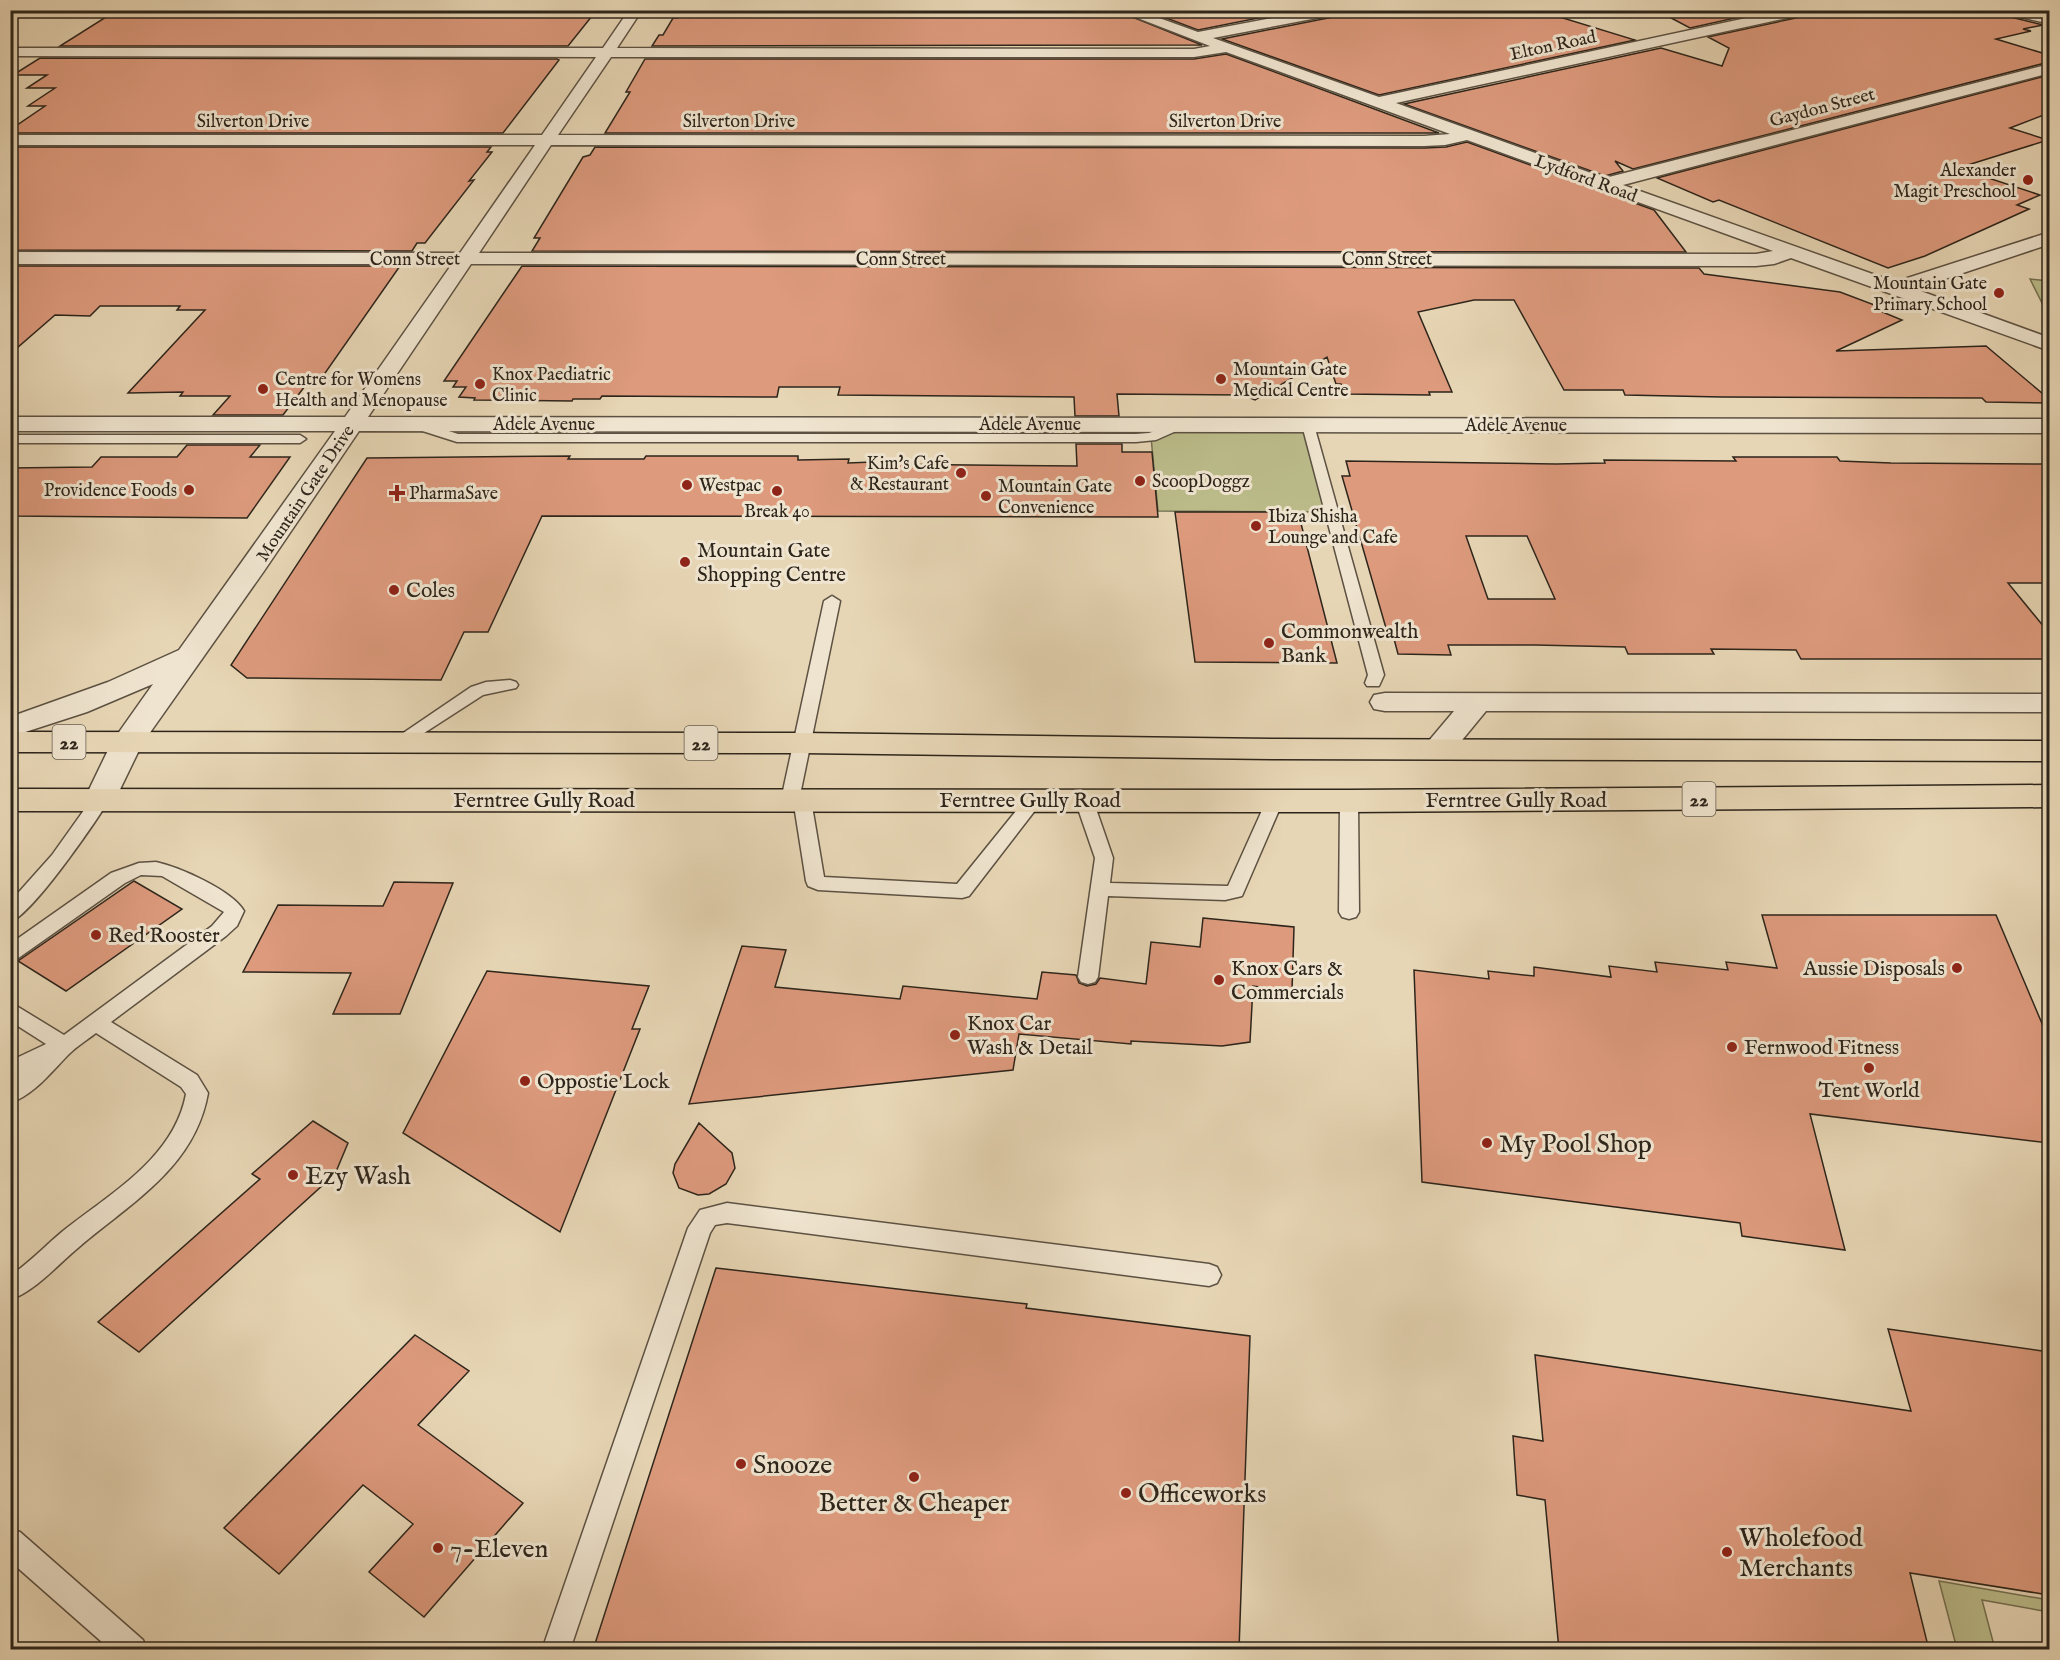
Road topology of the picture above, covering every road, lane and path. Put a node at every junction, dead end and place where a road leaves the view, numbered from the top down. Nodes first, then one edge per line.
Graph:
1 (636, 10) edge
2 (1123, 10) edge
3 (1338, 10) edge
4 (1806, 10) edge
5 (2009, 10) edge
6 (2049, 20) edge
7 (1195, 37) junction
8 (1226, 48) junction
9 (10, 52) edge
10 (608, 52) junction
11 (2049, 68) edge
12 (1379, 102) junction
13 (1466, 135) junction
14 (10, 140) edge
15 (547, 141) junction
16 (1605, 184) junction
17 (2049, 238) edge
18 (1790, 251) junction
19 (10, 258) edge
20 (466, 259) junction
21 (1895, 289) junction
22 (2049, 345) edge
23 (10, 424) edge
24 (352, 424) junction
25 (1308, 424) junction
26 (2049, 426) edge
27 (240, 431) junction
28 (10, 439) edge
29 (300, 439) dead end
30 (832, 601) dead end
31 (190, 652) junction
32 (510, 685) dead end
33 (1379, 693) joint
34 (1478, 702) junction
35 (2049, 703) edge
36 (10, 726) edge
37 (10, 742) edge
38 (127, 742) junction
39 (398, 742) junction
40 (802, 743) junction
41 (1438, 749) junction
42 (1681, 750) junction
43 (2049, 751) edge
44 (2049, 796) edge
45 (1703, 799) junction
46 (10, 800) edge
47 (100, 800) junction
48 (796, 800) junction
49 (1084, 800) junction
50 (1034, 801) junction
51 (1274, 801) junction
52 (1349, 801) junction
53 (1100, 889) junction
54 (1349, 912) dead end
55 (10, 915) edge
56 (10, 954) edge
57 (1088, 977) dead end
58 (10, 1010) edge
59 (96, 1023) junction
60 (64, 1046) junction
61 (10, 1072) edge
62 (10, 1094) edge
63 (1209, 1275) dead end
64 (12, 1290) edge
65 (10, 1542) edge
66 (133, 1650) edge
67 (556, 1650) edge

1 - 10 street, Mountain Gate Drive
2 - 7 street, Lydford Road
3 - 7 street
4 - 12 street, Elton Road
5 - 6 street
7 - 8 street, Lydford Road
8 - 10 street
8 - 12 street, Lydford Road
9 - 10 street
10 - 15 street, Mountain Gate Drive
11 - 16 street, Gaydon Street
12 - 13 street, Lydford Road
13 - 15 street, Silverton Drive
13 - 16 street, Lydford Road
14 - 15 street, Silverton Drive
15 - 20 street, Mountain Gate Drive
16 - 18 street, Lydford Road
17 - 21 street
18 - 20 street, Conn Street
18 - 21 street, Lydford Road
19 - 20 street, Conn Street
20 - 24 street, Mountain Gate Drive
21 - 22 street, Lydford Road
23 - 27 street, Adele Avenue
24 - 25 street, Adele Avenue
24 - 27 street, Adele Avenue
24 - 31 street, Mountain Gate Drive
25 - 26 street, Adele Avenue
25 - 33 lane
27 - 28 lane
27 - 29 lane
30 - 40 lane
31 - 36 street
31 - 38 street, Mountain Gate Drive
32 - 39 lane
33 - 34 street
34 - 35 street
34 - 41 street
37 - 38 main road, 22
38 - 39 main road, 22
38 - 47 street, Mountain Gate Drive
39 - 40 main road, 22
40 - 41 main road, 22
40 - 48 lane
41 - 42 main road, 22
42 - 43 main road, 22
42 - 45 main road
44 - 45 main road, Ferntree Gully Road / 22
45 - 52 main road, Ferntree Gully Road / 22
46 - 47 main road, Ferntree Gully Road / 22
47 - 48 main road, Ferntree Gully Road / 22
47 - 55 lane
48 - 50 main road, Ferntree Gully Road / 22
48 - 50 lane
49 - 50 main road, Ferntree Gully Road / 22
49 - 51 main road, Ferntree Gully Road / 22
49 - 53 lane
51 - 52 main road, Ferntree Gully Road / 22
51 - 53 lane
52 - 54 lane
53 - 57 lane
56 - 59 lane
58 - 60 lane
59 - 60 lane
59 - 64 lane
60 - 61 lane
60 - 62 lane
63 - 67 lane
65 - 66 lane

